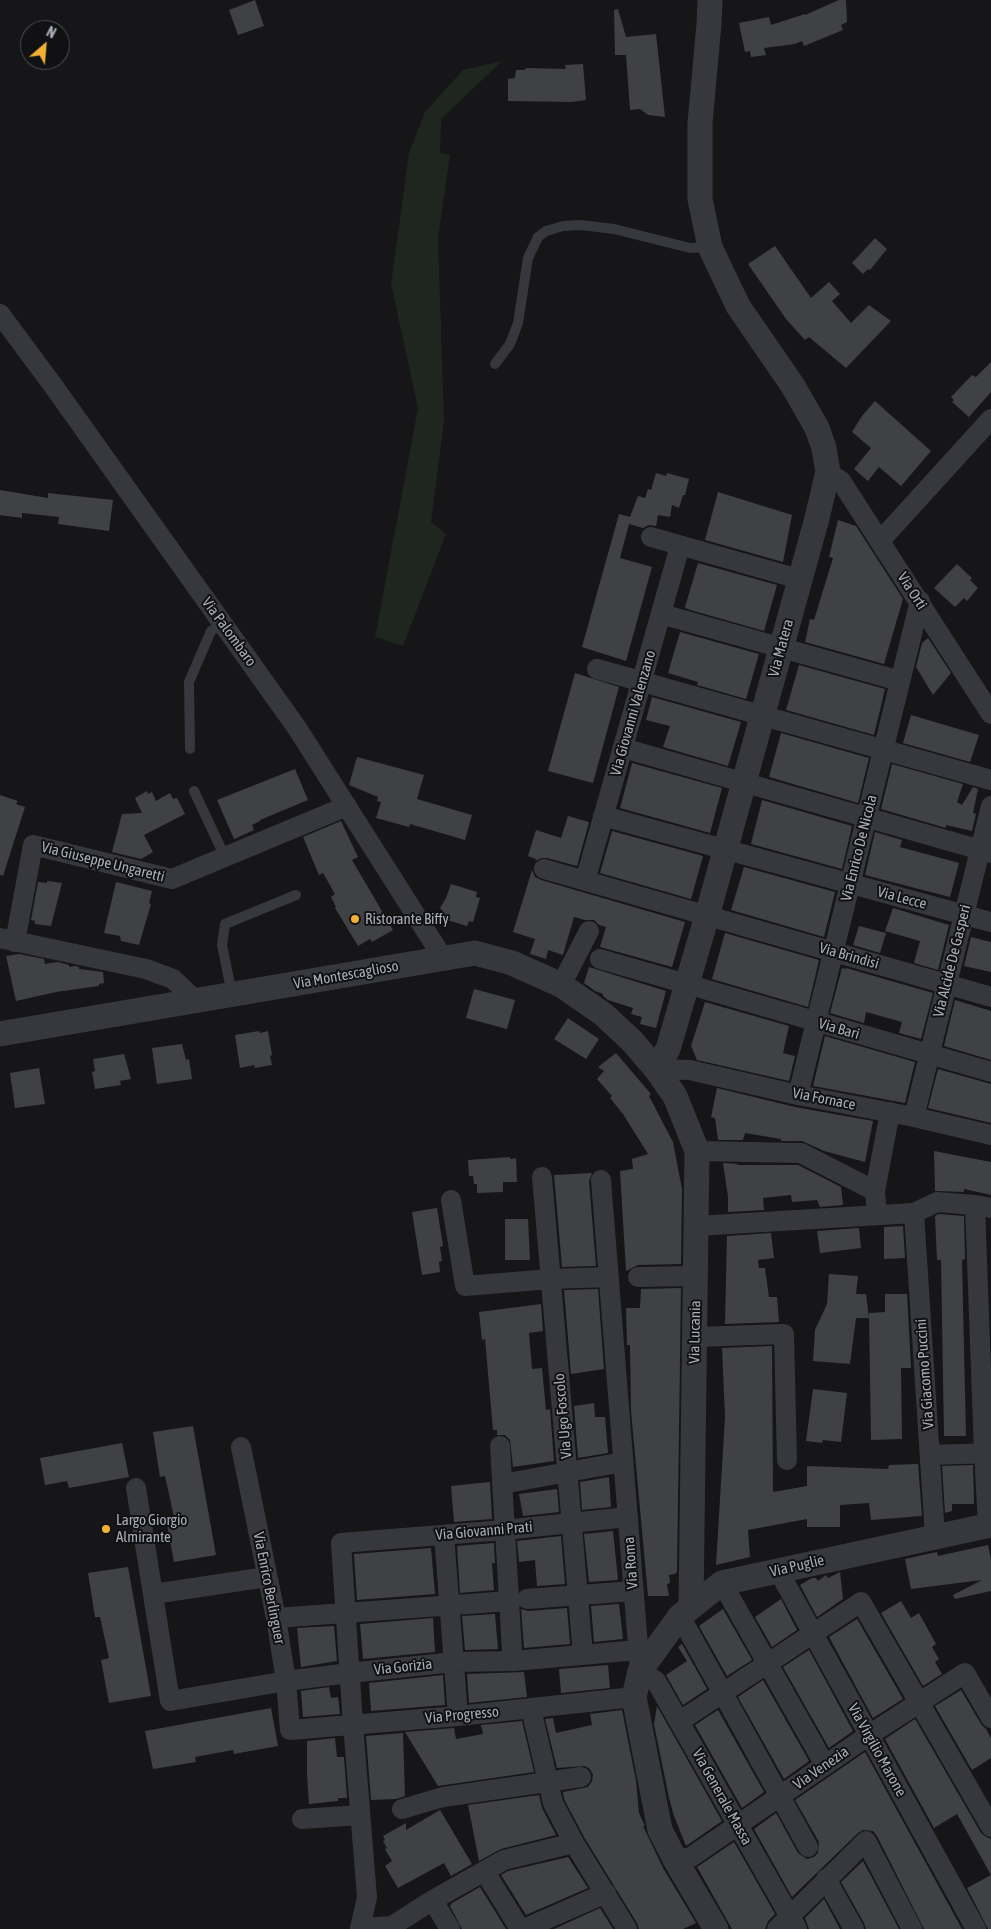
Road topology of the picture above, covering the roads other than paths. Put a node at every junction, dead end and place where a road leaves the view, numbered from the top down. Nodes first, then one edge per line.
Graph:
1 (710, 0) edge
2 (710, 247) junction
3 (0, 314) edge
4 (495, 364) dead end
5 (991, 419) edge
6 (828, 472) junction
7 (651, 537) dead end
8 (880, 541) junction
9 (680, 546) junction
10 (799, 579) junction
11 (920, 601) junction
12 (661, 614) junction
13 (223, 624) junction
14 (782, 648) junction
15 (597, 668) dead end
16 (642, 681) junction
17 (900, 681) junction
18 (991, 714) edge
19 (763, 715) junction
20 (623, 748) junction
21 (190, 749) dead end
22 (883, 749) junction
23 (991, 780) edge
24 (745, 782) junction
25 (194, 791) dead end
26 (347, 806) junction
27 (991, 806) edge
28 (604, 816) junction
29 (866, 816) junction
30 (726, 851) junction
31 (986, 851) edge
32 (225, 857) junction
33 (544, 869) dead end
34 (585, 881) junction
35 (850, 884) junction
36 (296, 895) dead end
37 (964, 915) junction
38 (707, 916) junction
39 (991, 922) edge
40 (589, 931) dead end
41 (8, 940) edge
42 (833, 952) junction
43 (443, 958) junction
44 (600, 959) dead end
45 (947, 984) junction
46 (561, 985) junction
47 (686, 986) junction
48 (232, 994) junction
49 (991, 997) edge
50 (195, 1000) junction
51 (816, 1022) junction
52 (0, 1034) edge
53 (929, 1055) junction
54 (656, 1069) junction
55 (991, 1072) edge
56 (798, 1095) junction
57 (890, 1112) junction
58 (914, 1117) junction
59 (991, 1135) edge
60 (697, 1152) junction
61 (542, 1177) dead end
62 (601, 1180) dead end
63 (875, 1191) junction
64 (451, 1200) dead end
65 (983, 1207) edge
66 (914, 1213) junction
67 (876, 1215) junction
68 (696, 1226) junction
69 (696, 1276) junction
70 (609, 1277) junction
71 (638, 1277) dead end
72 (551, 1279) junction
73 (695, 1337) junction
74 (500, 1446) dead end
75 (241, 1447) dead end
76 (988, 1453) edge
77 (930, 1455) junction
78 (787, 1460) dead end
79 (624, 1462) junction
80 (567, 1472) junction
81 (502, 1484) junction
82 (136, 1488) dead end
83 (628, 1517) junction
84 (572, 1523) junction
85 (990, 1525) edge
86 (504, 1530) junction
87 (444, 1535) junction
88 (936, 1536) junction
89 (778, 1570) junction
90 (267, 1577) junction
91 (722, 1583) junction
92 (634, 1591) junction
93 (153, 1594) junction
94 (578, 1596) junction
95 (518, 1600) junction
96 (449, 1605) junction
97 (685, 1611) junction
98 (345, 1614) junction
99 (276, 1618) junction
100 (812, 1634) junction
101 (512, 1651) dead end
102 (583, 1655) junction
103 (639, 1660) junction
104 (454, 1662) junction
105 (766, 1664) junction
106 (349, 1672) junction
107 (286, 1681) junction
108 (722, 1693) junction
109 (634, 1697) junction
110 (919, 1702) junction
111 (531, 1709) junction
112 (458, 1716) junction
113 (991, 1718) edge
114 (680, 1721) junction
115 (352, 1724) junction
116 (290, 1730) joint
117 (869, 1735) junction
118 (825, 1765) junction
119 (581, 1777) dead end
120 (547, 1782) junction
121 (780, 1797) junction
122 (402, 1809) dead end
123 (360, 1815) junction
124 (302, 1819) dead end
125 (738, 1826) junction
126 (991, 1827) edge
127 (574, 1843) junction
128 (808, 1847) dead end
129 (676, 1861) junction
130 (485, 1872) junction
131 (826, 1879) junction
132 (606, 1893) junction
133 (438, 1909) dead end
134 (788, 1925) edge
135 (393, 1927) edge
136 (360, 1928) edge
137 (450, 1929) edge
138 (520, 1929) edge
139 (524, 1929) edge
140 (627, 1929) edge
141 (716, 1929) edge
142 (854, 1929) edge
143 (912, 1929) edge
144 (976, 1929) edge

1 - 2 street, Via Matera
2 - 4 lane
2 - 6 street, Via Matera
3 - 13 street, Via Palombaro
5 - 8 street
6 - 8 street, Via Orti
6 - 10 street, Via Matera
7 - 9 street
8 - 11 street, Via Orti
9 - 10 street
9 - 12 street, Via Giovanni Valenzano
10 - 14 street, Via Matera
11 - 17 street, Via Enrico De Nicola
11 - 18 street, Via Orti
12 - 14 street
12 - 16 street, Via Giovanni Valenzano
13 - 21 lane
13 - 26 street, Via Palombaro
14 - 17 street
14 - 19 street, Via Matera
15 - 16 street
16 - 19 street
16 - 20 street, Via Giovanni Valenzano
17 - 22 street, Via Enrico De Nicola
19 - 22 street
19 - 24 street, Via Matera
20 - 24 street
20 - 28 street, Via Giovanni Valenzano
22 - 23 street
22 - 29 street, Via Enrico De Nicola
24 - 29 street
24 - 30 street, Via Matera
25 - 32 lane
26 - 32 street, Via Giuseppe Ungaretti
26 - 43 street, Via Palombaro
27 - 31 street, Via Alcide De Gasperi
28 - 30 street, Via Lecce
28 - 34 street, Via Giovanni Valenzano
29 - 31 street
29 - 35 street, Via Enrico De Nicola
30 - 35 street, Via Lecce
30 - 38 street, Via Matera
31 - 37 street, Via Alcide De Gasperi
32 - 41 street, Via Giuseppe Ungaretti
33 - 34 street, Via Brindisi
34 - 38 street, Via Brindisi
35 - 37 street, Via Lecce
35 - 42 street, Via Enrico De Nicola
36 - 48 lane
37 - 39 street, Via Lecce
37 - 45 street, Via Alcide De Gasperi
38 - 42 street, Via Brindisi
38 - 47 street, Via Matera
40 - 46 street
41 - 50 street
42 - 45 street, Via Brindisi
42 - 51 street, Via Enrico De Nicola
43 - 46 street, Via Montescaglioso
43 - 48 street, Via Montescaglioso
44 - 47 street, Via Bari
45 - 49 street, Via Brindisi
45 - 53 street, Via Alcide De Gasperi
46 - 54 street, Via Montescaglioso
47 - 51 street, Via Bari
47 - 54 street, Via Matera
48 - 50 street, Via Montescaglioso
50 - 52 street, Via Montescaglioso
51 - 53 street, Via Bari
51 - 56 street, Via Enrico De Nicola
53 - 55 street, Via Bari
53 - 58 street, Via Alcide De Gasperi
54 - 56 street, Via Fornace
54 - 60 street, Via Lucania
56 - 57 street, Via Fornace
57 - 58 street, Via Fornace
57 - 63 street
58 - 59 street, Via Fornace
60 - 63 street
60 - 68 street, Via Lucania
61 - 72 street, Via Ugo Foscolo
62 - 70 street, Via Roma
63 - 67 street
64 - 72 street
65 - 66 street
65 - 76 street
66 - 67 street
66 - 77 street, Via Giacomo Puccini
67 - 68 street
68 - 69 street, Via Lucania
69 - 71 street
69 - 73 street, Via Lucania
70 - 72 street
70 - 79 street, Via Roma
72 - 80 street, Via Ugo Foscolo
73 - 78 street
73 - 97 street, Via Lucania
74 - 81 street
75 - 90 street, Via Enrico Berlinguer
76 - 77 street
76 - 85 street
77 - 88 street, Via Giacomo Puccini
79 - 80 street
79 - 83 street, Via Roma
80 - 81 street
80 - 84 street, Via Ugo Foscolo
81 - 86 street
82 - 93 street
83 - 84 street, Via Giovanni Prati
83 - 92 street, Via Roma
84 - 86 street, Via Giovanni Prati
84 - 94 street, Via Ugo Foscolo
85 - 88 street, Via Puglie
86 - 87 street, Via Giovanni Prati
86 - 95 street
87 - 96 street
87 - 98 street, Via Giovanni Prati
88 - 89 street, Via Puglie
89 - 91 street, Via Puglie
89 - 100 street, Via Virgilio Marone
90 - 93 street
90 - 99 street, Via Enrico Berlinguer
91 - 97 street, Via Puglie
91 - 105 street
92 - 94 street
92 - 103 street, Via Roma
93 - 107 street, Via Gorizia
94 - 95 street
94 - 102 street, Via Ugo Foscolo
95 - 96 street
95 - 101 street
96 - 98 street
96 - 104 street
97 - 103 street, Via Puglie
97 - 108 street
98 - 99 street
98 - 106 street
99 - 107 street, Via Enrico Berlinguer
100 - 105 street
100 - 110 street
100 - 117 street, Via Virgilio Marone
102 - 103 street, Via Gorizia
102 - 104 street, Via Gorizia
103 - 109 street, Via Roma
103 - 114 street, Via Generale Massa
104 - 106 street, Via Gorizia
104 - 112 street
105 - 108 street
105 - 118 street
106 - 107 street, Via Gorizia
106 - 115 street
107 - 116 street, Via Enrico Berlinguer
108 - 114 street
108 - 121 street
109 - 111 street, Via Progresso
109 - 129 street, Via Roma
110 - 113 street, Via Venezia
110 - 117 street, Via Venezia
110 - 126 street
111 - 112 street, Via Progresso
111 - 120 street
112 - 115 street, Via Progresso
114 - 125 street, Via Generale Massa
115 - 116 street, Via Progresso
115 - 123 street
117 - 118 street, Via Venezia
117 - 144 street, Via Virgilio Marone
118 - 121 street, Via Venezia
119 - 120 street
120 - 122 street
120 - 127 street
121 - 125 street, Via Venezia
121 - 128 street
123 - 124 street
123 - 136 street
125 - 129 street, Via Venezia
125 - 134 street, Via Generale Massa
127 - 130 street
127 - 132 street
129 - 141 street, Via Roma
130 - 135 street
130 - 138 street
131 - 134 street
131 - 142 street
131 - 143 street
132 - 139 street
132 - 140 street
133 - 137 street
135 - 136 street

